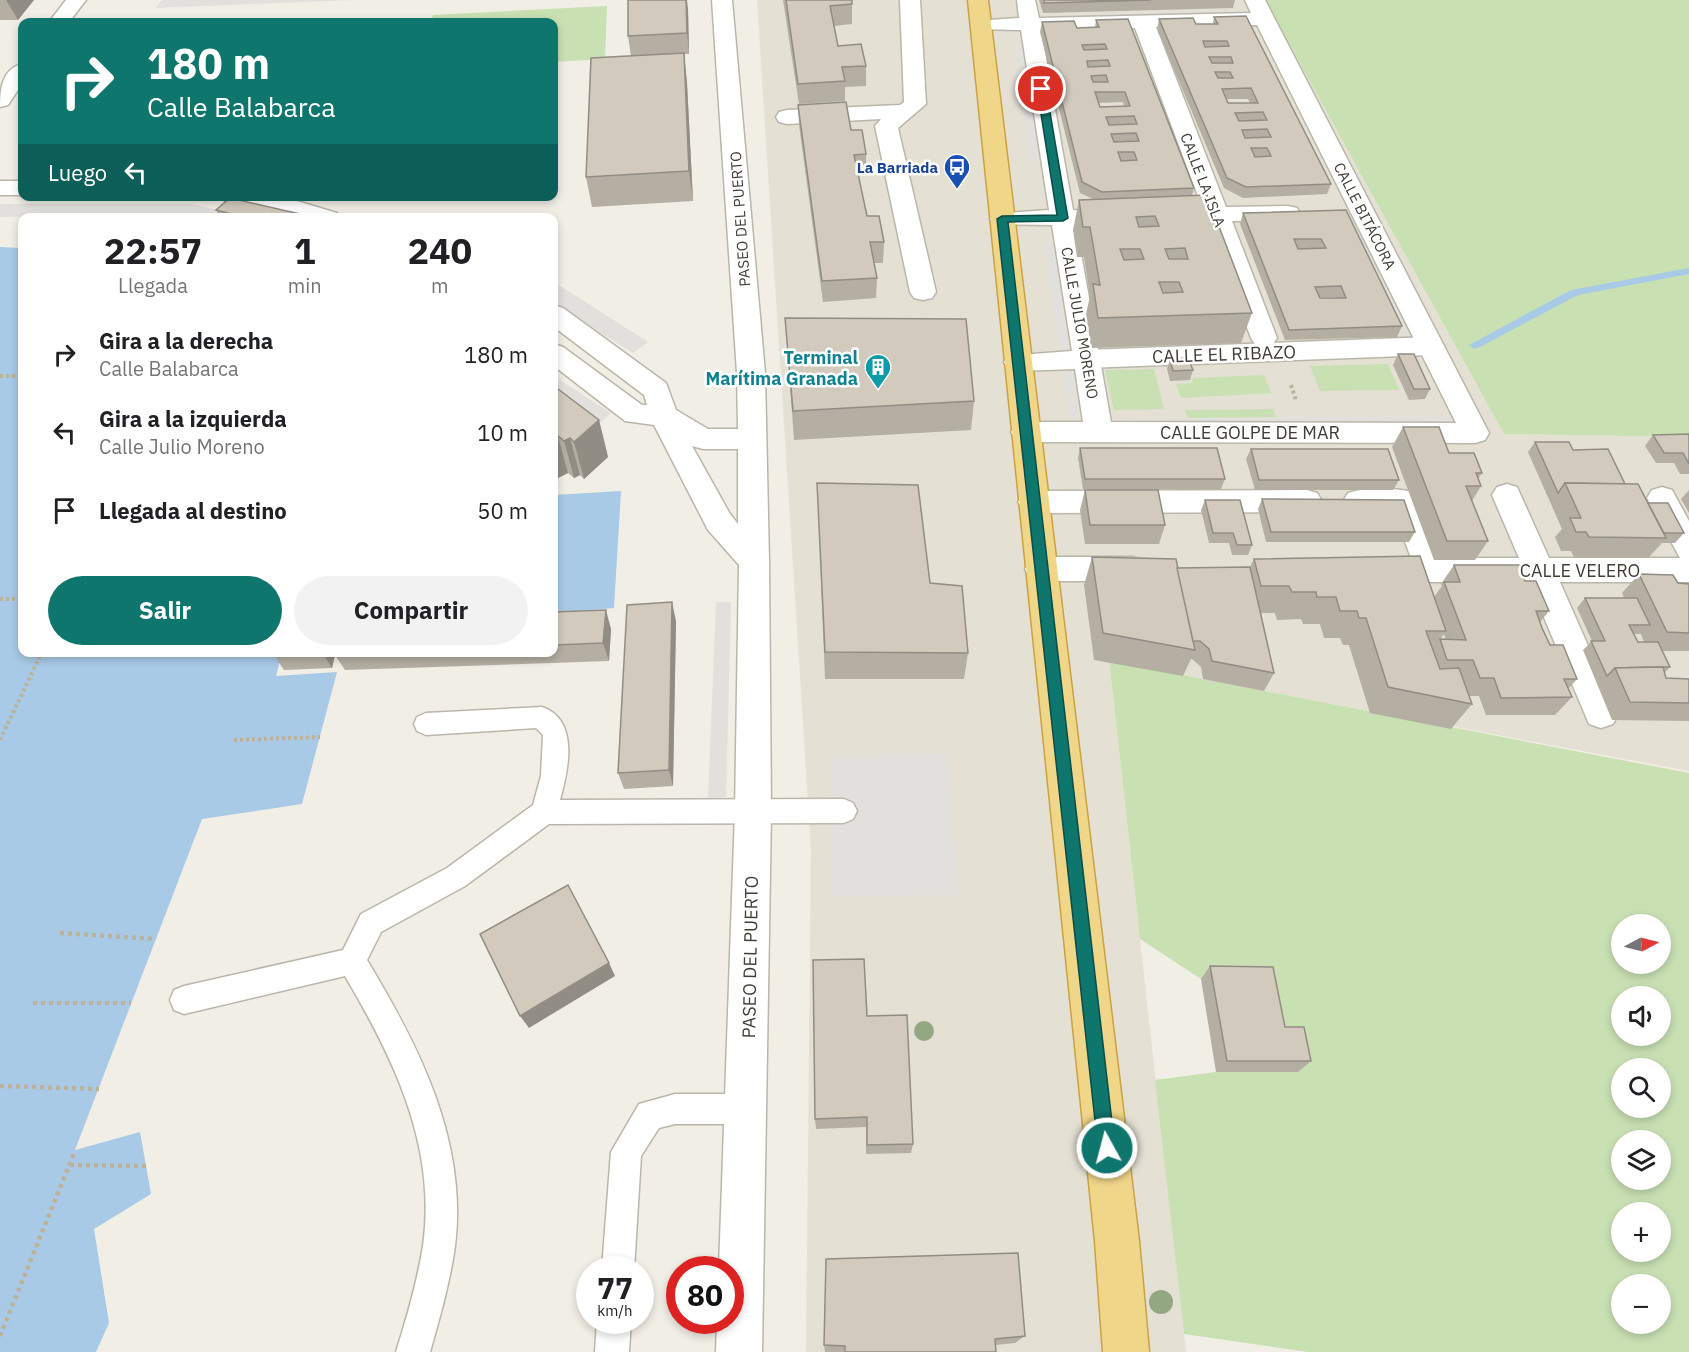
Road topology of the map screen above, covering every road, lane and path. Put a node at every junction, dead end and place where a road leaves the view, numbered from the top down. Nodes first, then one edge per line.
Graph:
1 (76, 0) edge
2 (722, 0) edge
3 (910, 0) edge
4 (978, 0) edge
5 (1026, 1) edge
6 (1260, 9) edge
7 (62, 18) edge
8 (1143, 21) junction
9 (1031, 24) junction
10 (982, 25) junction
11 (18, 75) edge
12 (0, 100) edge
13 (906, 111) junction
14 (787, 117) dead end
15 (0, 188) edge
16 (18, 188) edge
17 (269, 201) edge
18 (1306, 212) edge
19 (311, 213) edge
20 (1217, 214) junction
21 (1149, 216) edge
22 (1104, 217) edge
23 (1063, 218) junction
24 (1002, 219) junction
25 (923, 292) dead end
26 (558, 317) edge
27 (1271, 345) junction
28 (1431, 346) junction
29 (558, 356) edge
30 (1086, 359) junction
31 (1017, 362) junction
32 (0, 376) edge
33 (18, 376) edge
34 (664, 416) junction
35 (1025, 432) junction
36 (1099, 432) junction
37 (1308, 432) junction
38 (1475, 433) joint
39 (751, 438) junction
40 (1507, 495) dead end
41 (1662, 498) dead end
42 (1033, 502) junction
43 (1689, 549) edge
44 (754, 562) junction
45 (1040, 569) junction
46 (1155, 569) edge
47 (1347, 570) edge
48 (1431, 570) junction
49 (1539, 570) junction
50 (1689, 570) edge
51 (0, 599) edge
52 (18, 599) edge
53 (40, 657) edge
54 (1601, 714) dead end
55 (426, 724) dead end
56 (320, 737) dead end
57 (0, 740) edge
58 (234, 740) dead end
59 (844, 811) dead end
60 (544, 812) junction
61 (753, 812) junction
62 (60, 933) dead end
63 (156, 939) dead end
64 (351, 961) junction
65 (184, 1000) dead end
66 (33, 1003) dead end
67 (131, 1003) dead end
68 (0, 1086) edge
69 (99, 1089) dead end
70 (747, 1109) junction
71 (75, 1151) dead end
72 (70, 1165) junction
73 (146, 1166) dead end
74 (619, 1256) edge
75 (613, 1334) edge
76 (0, 1336) edge
77 (412, 1352) edge
78 (612, 1352) edge
79 (739, 1352) edge
80 (1126, 1352) edge

1 - 7 street
2 - 39 street, PASEO DEL PUERTO
3 - 13 street
4 - 10 highway
5 - 9 street, CALLE JULIO MORENO
6 - 8 street
6 - 28 street, CALLE BITÁCORA
8 - 9 street
8 - 20 street, CALLE LA ISLA
9 - 10 street
9 - 23 street, CALLE JULIO MORENO
10 - 24 highway
11 - 12 street
13 - 14 street
13 - 25 street
15 - 16 street
17 - 19 street
18 - 20 street
20 - 21 street
20 - 27 street, CALLE LA ISLA
22 - 23 street
23 - 24 street
23 - 30 street, CALLE JULIO MORENO
24 - 31 highway
26 - 34 street
27 - 28 street, CALLE EL RIBAZO
27 - 30 street, CALLE EL RIBAZO
27 - 37 path
28 - 38 street, CALLE BITÁCORA
29 - 34 street
30 - 31 street, CALLE EL RIBAZO
30 - 36 street, CALLE JULIO MORENO
31 - 35 highway
32 - 33 path
34 - 39 street
34 - 44 street
35 - 36 street, CALLE GOLPE DE MAR
35 - 42 highway
36 - 37 street, CALLE GOLPE DE MAR
37 - 38 street, CALLE GOLPE DE MAR
39 - 44 street, PASEO DEL PUERTO
40 - 49 street
41 - 43 street
42 - 45 highway
42 - 48 street
44 - 61 street, PASEO DEL PUERTO
45 - 46 street
45 - 80 highway
47 - 48 street, CALLE VELERO
48 - 49 street, CALLE VELERO
49 - 50 street, CALLE VELERO
49 - 54 street
51 - 52 path
53 - 57 path
55 - 60 lane
56 - 58 path
59 - 61 lane
60 - 61 lane
60 - 64 lane
61 - 70 street, PASEO DEL PUERTO
62 - 63 path
64 - 65 lane
64 - 77 lane
66 - 67 path
68 - 69 path
70 - 74 lane
70 - 79 street, PASEO DEL PUERTO
71 - 72 path
72 - 73 path
72 - 76 path
75 - 78 lane

